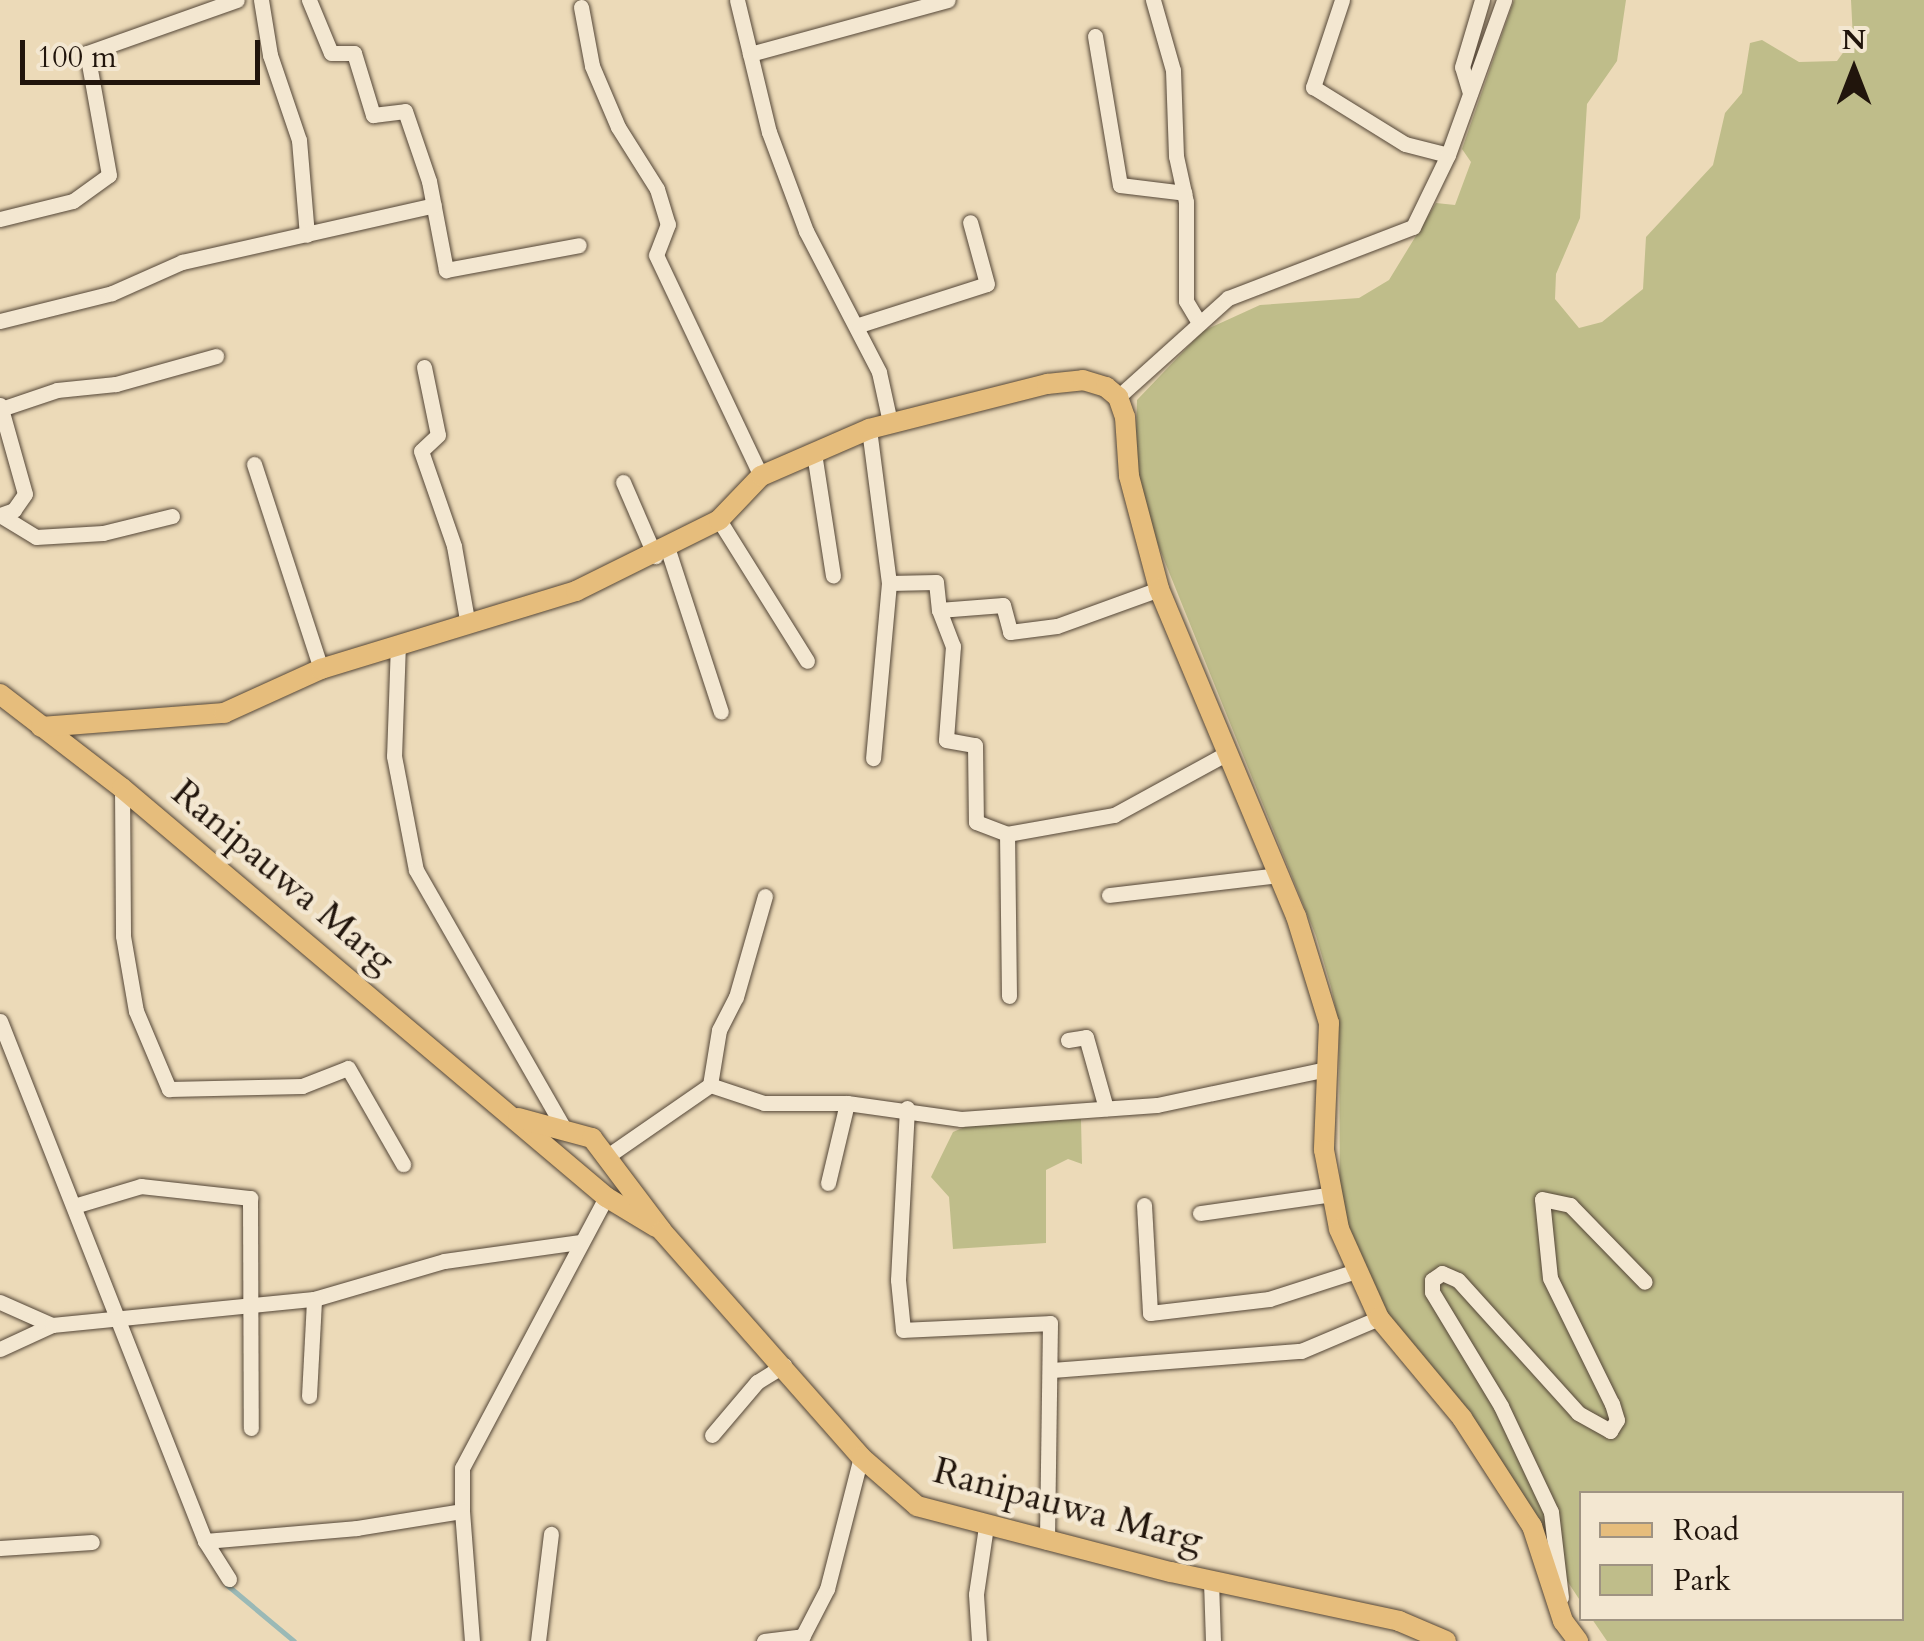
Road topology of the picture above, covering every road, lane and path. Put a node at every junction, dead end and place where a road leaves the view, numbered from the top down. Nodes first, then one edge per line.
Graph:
1 (237, 0) edge
2 (261, 0) edge
3 (309, 0) edge
4 (737, 0) edge
5 (948, 0) edge
6 (1152, 0) edge
7 (1342, 0) edge
8 (1482, 0) edge
9 (1504, 0) edge
10 (581, 6) dead end
11 (1095, 36) dead end
12 (750, 54) junction
13 (1470, 93) junction
14 (1448, 155) junction
15 (1185, 192) junction
16 (434, 205) junction
17 (0, 219) edge
18 (970, 222) dead end
19 (307, 235) junction
20 (579, 245) dead end
21 (0, 321) edge
22 (1199, 323) junction
23 (859, 325) junction
24 (216, 356) dead end
25 (424, 367) dead end
26 (1118, 397) junction
27 (1, 407) edge
28 (890, 422) junction
29 (869, 429) junction
30 (814, 453) junction
31 (254, 464) dead end
32 (761, 476) junction
33 (623, 482) dead end
34 (172, 516) dead end
35 (719, 520) junction
36 (661, 553) junction
37 (833, 576) dead end
38 (889, 583) junction
39 (1160, 589) junction
40 (939, 610) junction
41 (468, 625) junction
42 (398, 643) junction
43 (807, 662) dead end
44 (321, 669) junction
45 (0, 694) edge
46 (721, 712) dead end
47 (42, 727) junction
48 (1229, 752) junction
49 (873, 758) dead end
50 (122, 788) junction
51 (1007, 834) junction
52 (1278, 875) junction
53 (1109, 895) dead end
54 (764, 896) dead end
55 (1010, 996) dead end
56 (0, 1020) edge
57 (1068, 1040) dead end
58 (1327, 1069) junction
59 (710, 1086) junction
60 (846, 1103) junction
61 (906, 1108) junction
62 (1106, 1108) junction
63 (518, 1118) junction
64 (563, 1127) junction
65 (609, 1155) junction
66 (404, 1164) dead end
67 (828, 1182) dead end
68 (1327, 1195) junction
69 (606, 1198) junction
70 (74, 1206) junction
71 (1144, 1206) dead end
72 (1200, 1213) dead end
73 (662, 1231) junction
74 (578, 1242) junction
75 (1356, 1270) junction
76 (1646, 1282) dead end
77 (314, 1299) junction
78 (0, 1302) edge
79 (255, 1306) junction
80 (116, 1316) junction
81 (1379, 1318) junction
82 (52, 1325) junction
83 (0, 1349) edge
84 (784, 1366) junction
85 (1052, 1370) junction
86 (309, 1396) dead end
87 (251, 1428) dead end
88 (712, 1435) dead end
89 (861, 1457) junction
90 (462, 1511) junction
91 (986, 1526) junction
92 (551, 1534) dead end
93 (205, 1541) junction
94 (92, 1542) dead end
95 (1047, 1542) junction
96 (0, 1548) edge
97 (230, 1579) dead end
98 (1211, 1581) junction
99 (1563, 1622) junction
100 (1398, 1631) edge
101 (802, 1638) edge
102 (472, 1641) edge
103 (538, 1641) edge
104 (764, 1641) edge
105 (979, 1641) edge
106 (1213, 1641) edge
107 (1446, 1641) edge
108 (1578, 1641) edge

1 - 17 street
2 - 19 street
3 - 16 street
4 - 12 street
5 - 12 street
6 - 15 street
7 - 14 street
8 - 13 street
9 - 13 street
10 - 32 street
11 - 15 street
12 - 23 street
13 - 14 street
14 - 22 street
15 - 22 street
16 - 19 street
16 - 20 street
18 - 23 street
19 - 21 street
22 - 26 street
23 - 28 street
24 - 27 street
25 - 41 street
26 - 28 main road
26 - 39 main road
27 - 34 street
28 - 29 main road
29 - 30 main road
29 - 38 street
30 - 32 main road
30 - 37 street
31 - 44 street
32 - 35 main road
33 - 36 street
35 - 36 main road
35 - 43 street
36 - 41 main road
36 - 46 street
38 - 40 street
38 - 49 street
39 - 40 street
39 - 48 main road
40 - 51 street
41 - 42 main road
42 - 44 main road
42 - 64 street
44 - 47 main road
45 - 47 main road, Ranipauwa Marg
47 - 50 main road, Ranipauwa Marg
48 - 51 street
48 - 52 main road
50 - 63 main road, Ranipauwa Marg
50 - 66 street
51 - 55 street
52 - 53 street
52 - 58 main road
54 - 59 street
56 - 70 street
57 - 62 street
58 - 62 street
58 - 68 main road
59 - 60 street
59 - 65 street
60 - 61 street
60 - 67 street
61 - 62 street
61 - 85 street
63 - 64 main road
63 - 69 main road, Ranipauwa Marg
64 - 65 main road
65 - 73 main road
68 - 72 street
68 - 75 main road
69 - 73 main road, Ranipauwa Marg
69 - 74 street
70 - 79 street
70 - 80 street
71 - 75 street
73 - 84 main road, Ranipauwa Marg
74 - 77 street
74 - 90 street
75 - 81 main road
76 - 99 street
77 - 79 street
77 - 86 street
78 - 82 street
79 - 80 street
79 - 87 street
80 - 82 street
80 - 93 street
81 - 85 street
81 - 99 main road
82 - 83 street
84 - 88 street
84 - 89 main road, Ranipauwa Marg
85 - 95 street
89 - 91 main road, Ranipauwa Marg
89 - 101 street
90 - 93 street
90 - 102 street
91 - 95 main road, Ranipauwa Marg
91 - 105 street
92 - 103 street
93 - 97 street
94 - 96 street
95 - 98 main road, Ranipauwa Marg
98 - 100 main road, Ranipauwa Marg
98 - 106 street
99 - 108 main road
100 - 107 main road, Ranipauwa Marg
101 - 104 street

